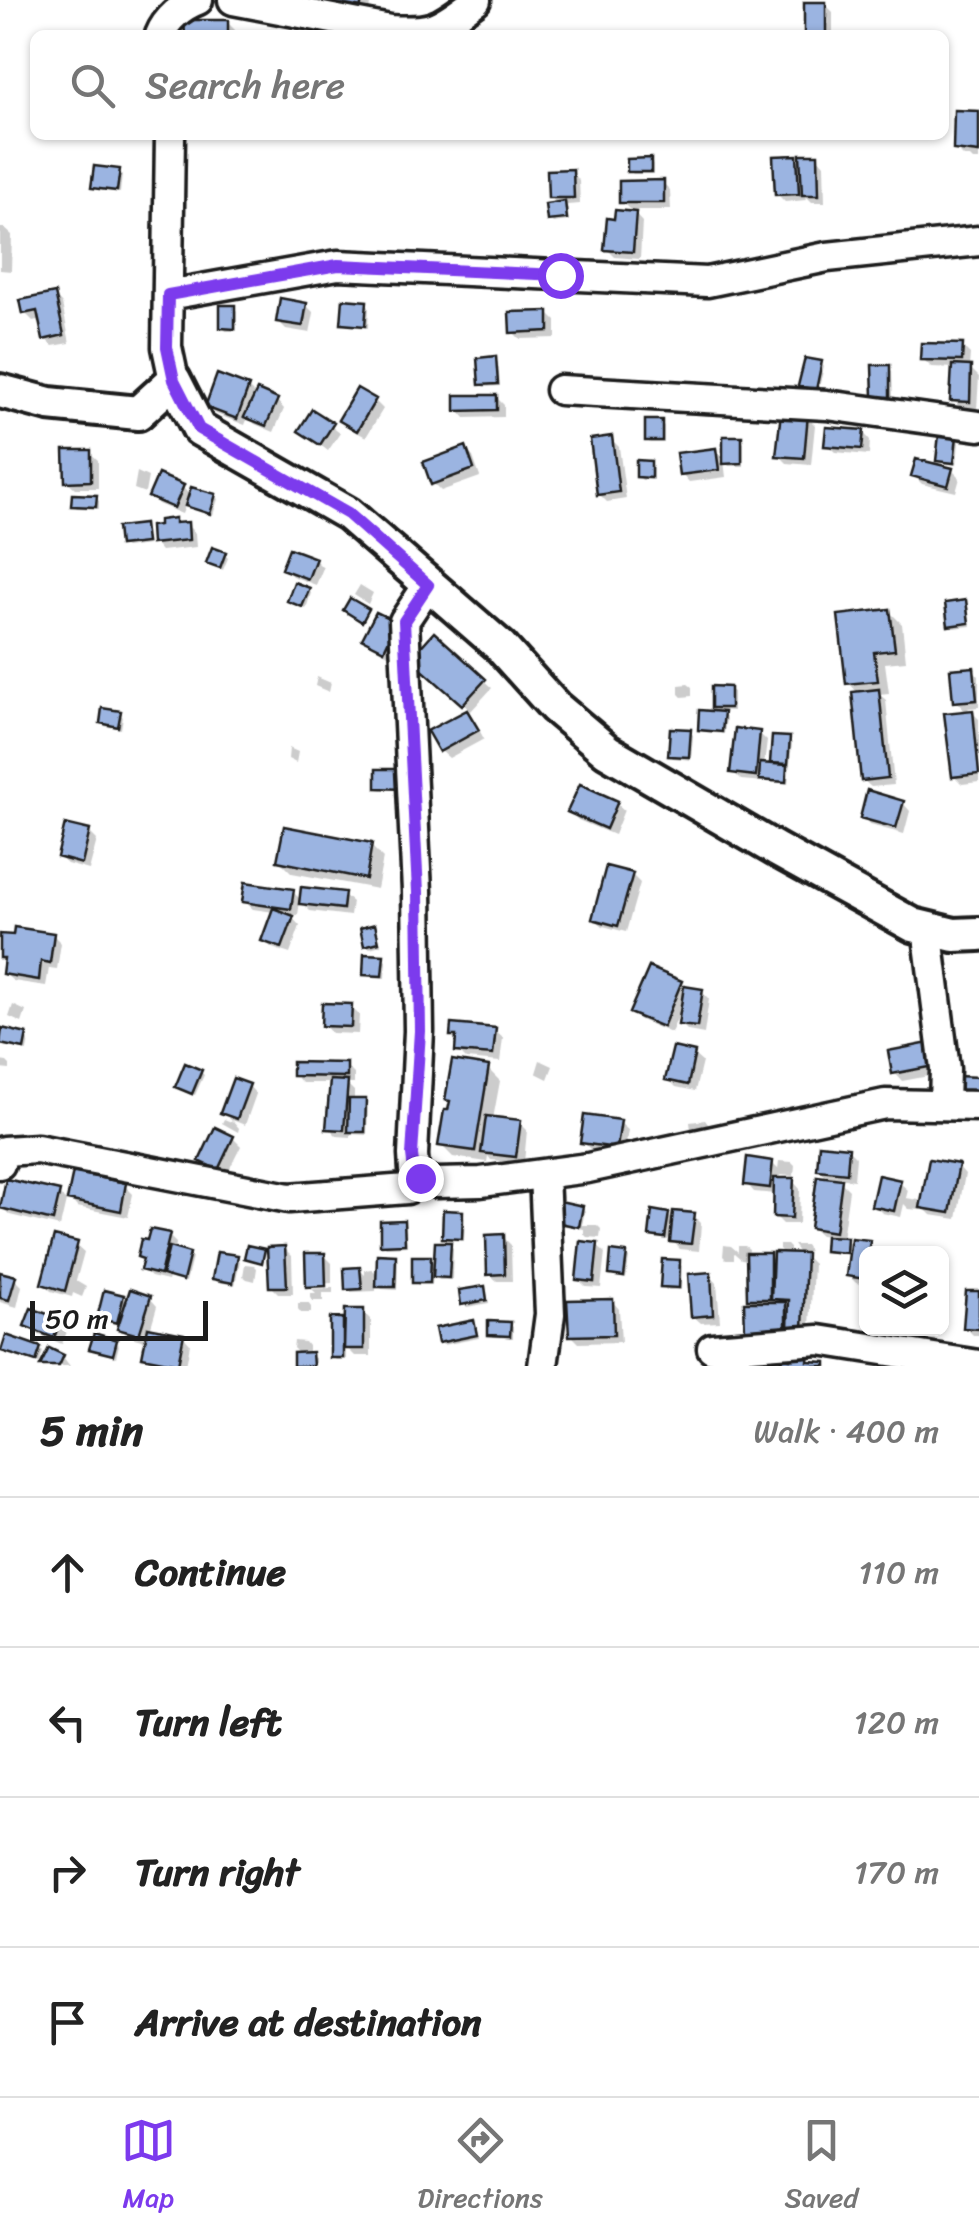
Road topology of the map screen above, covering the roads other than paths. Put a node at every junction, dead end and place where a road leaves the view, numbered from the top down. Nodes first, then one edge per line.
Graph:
1 (198, 0) edge
2 (233, 0) edge
3 (476, 0) edge
4 (162, 30) edge
5 (390, 30) edge
6 (423, 30) edge
7 (170, 140) edge
8 (979, 240) edge
9 (168, 295) junction
10 (174, 380) junction
11 (560, 390) dead end
12 (0, 391) edge
13 (138, 413) junction
14 (979, 426) edge
15 (199, 429) junction
16 (428, 585) junction
17 (926, 928) junction
18 (979, 934) edge
19 (944, 1104) junction
20 (979, 1106) edge
21 (0, 1164) edge
22 (544, 1174) junction
23 (420, 1178) junction
24 (712, 1348) dead end
25 (979, 1365) edge
26 (543, 1366) edge

1 - 4 street
2 - 5 street
3 - 6 street
7 - 9 street
8 - 9 street
9 - 10 street
10 - 13 street
10 - 15 street
11 - 14 street
12 - 13 street
13 - 15 street
15 - 16 street
16 - 17 street
16 - 23 street
17 - 18 street
17 - 19 street
19 - 20 street
19 - 22 street
21 - 23 street
22 - 23 street
22 - 26 street
24 - 25 street

